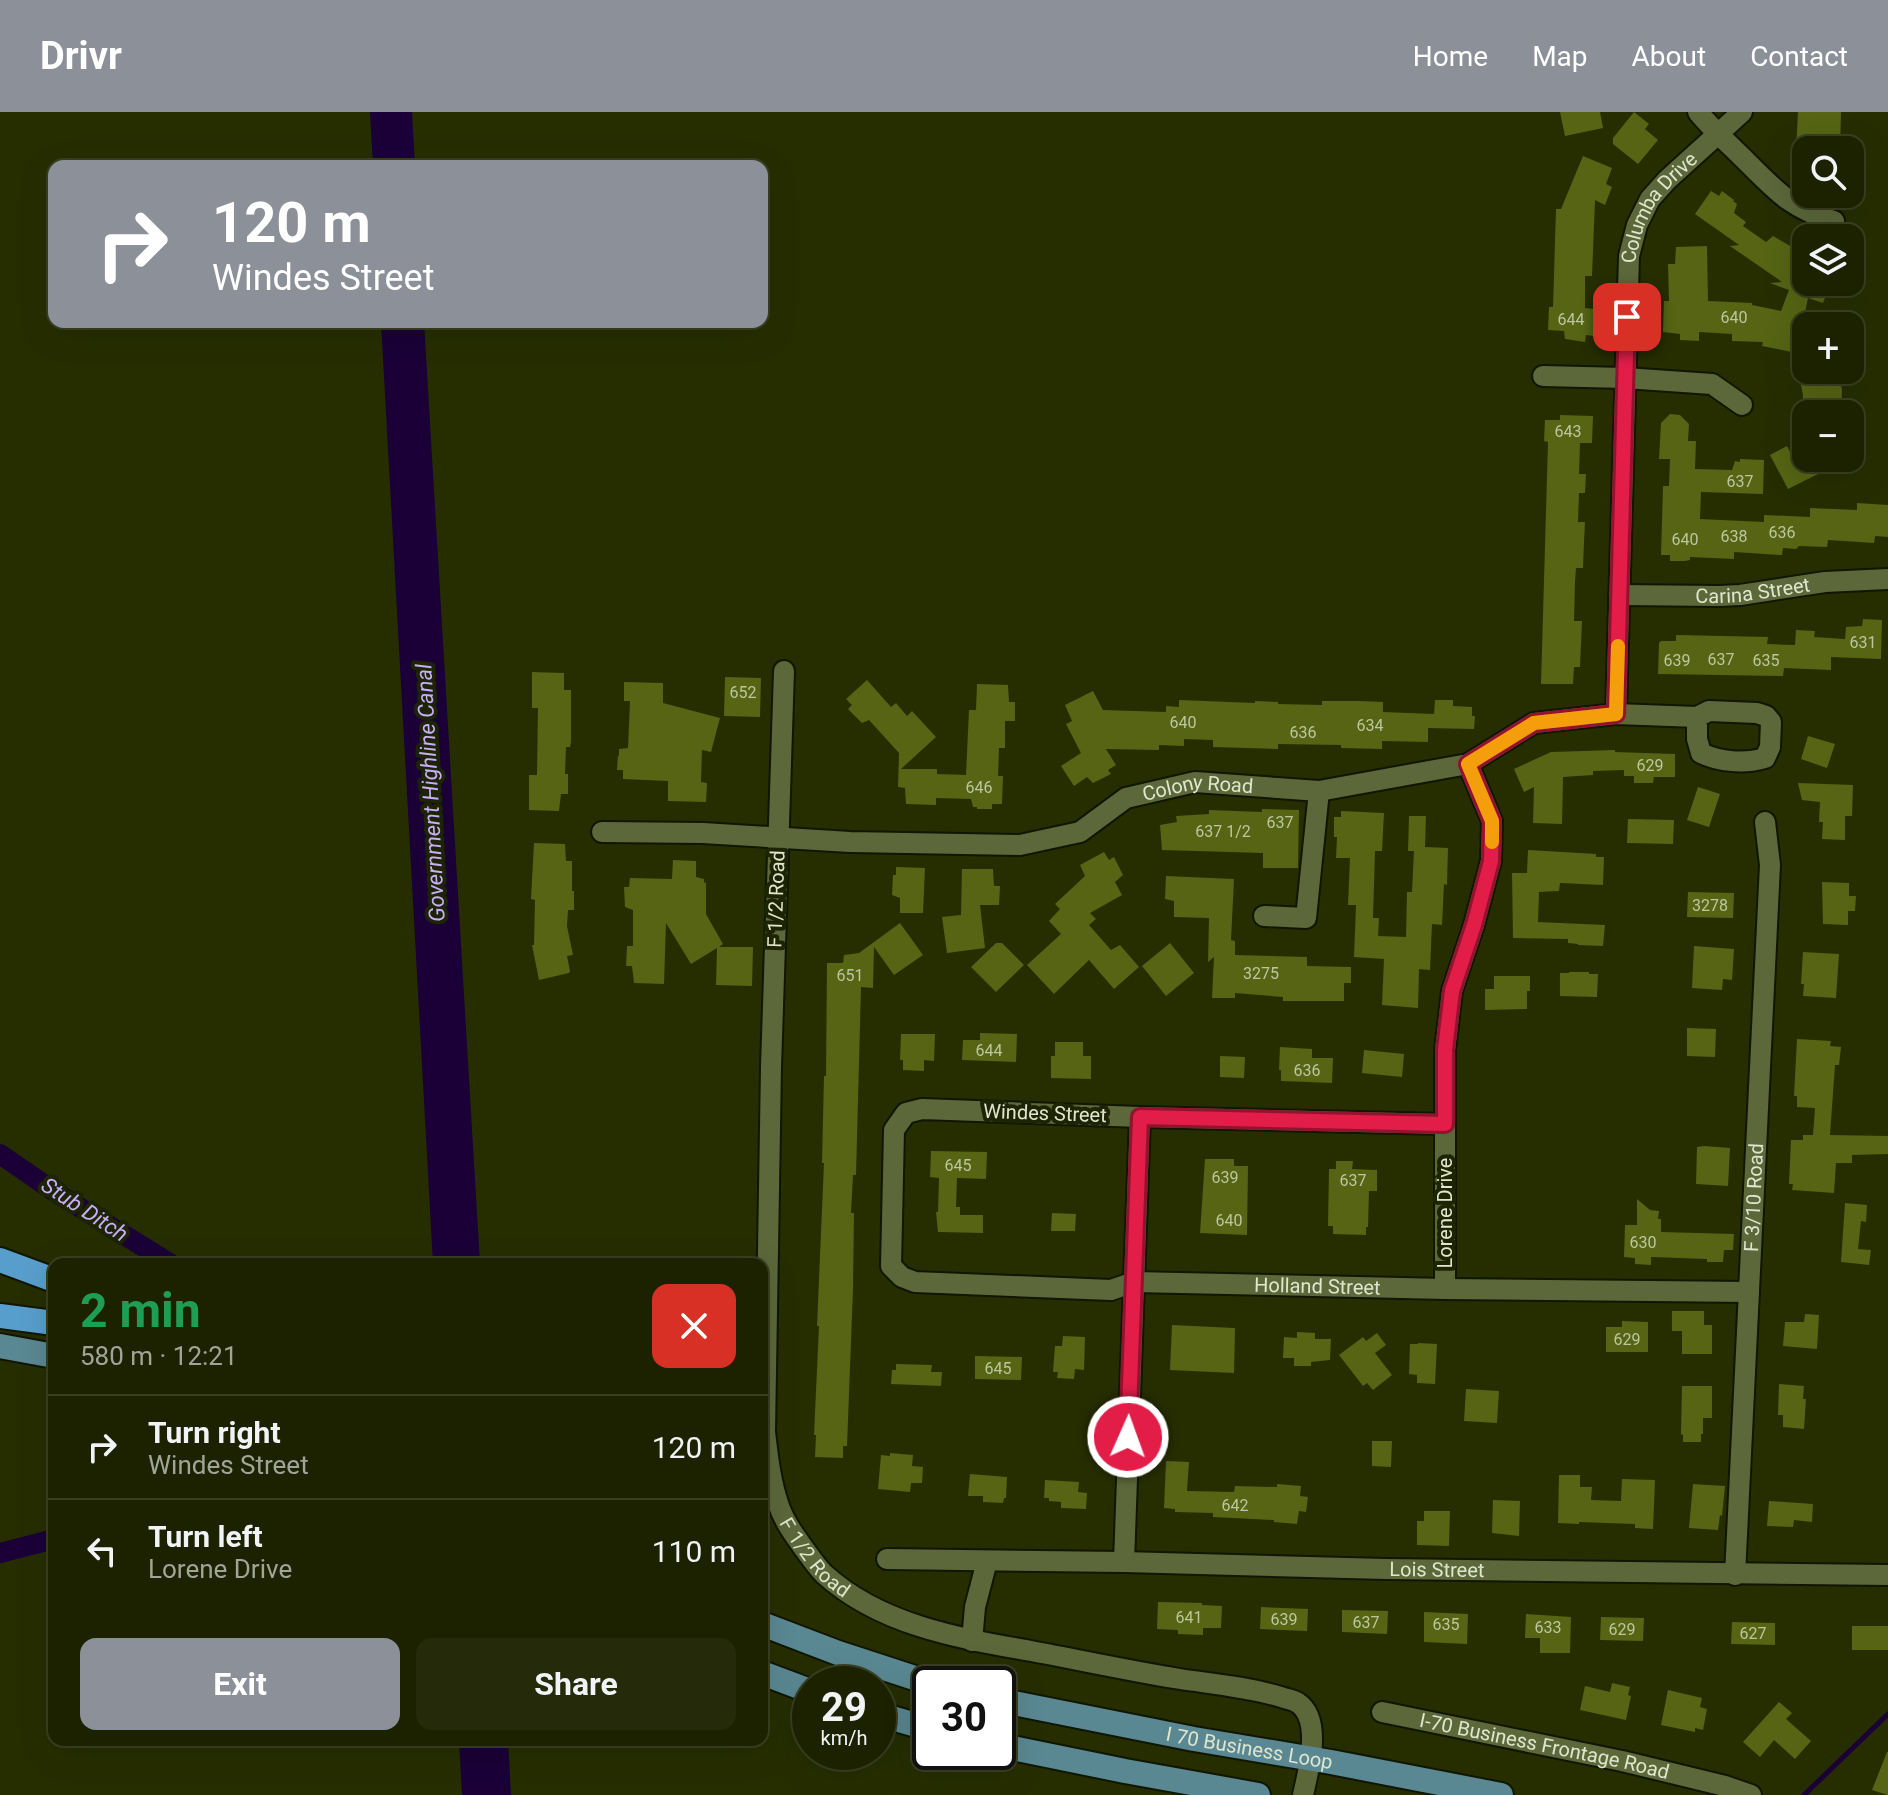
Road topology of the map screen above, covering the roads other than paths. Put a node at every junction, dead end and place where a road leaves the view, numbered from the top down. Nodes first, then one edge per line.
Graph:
1 (1698, 112) edge
2 (1742, 112) edge
3 (1718, 134) junction
4 (1834, 221) dead end
5 (1543, 376) dead end
6 (1625, 378) junction
7 (1742, 405) dead end
8 (1888, 579) edge
9 (1619, 595) junction
10 (784, 671) dead end
11 (1616, 714) junction
12 (1697, 717) dead end
13 (1468, 764) junction
14 (1319, 791) junction
15 (1765, 822) dead end
16 (602, 832) dead end
17 (778, 839) junction
18 (1264, 916) dead end
19 (1140, 1117) junction
20 (1445, 1124) junction
21 (768, 1258) edge
22 (0, 1260) edge
23 (891, 1266) joint
24 (48, 1278) edge
25 (1134, 1282) junction
26 (1445, 1289) junction
27 (1749, 1292) junction
28 (0, 1316) edge
29 (48, 1322) edge
30 (0, 1346) edge
31 (48, 1355) edge
32 (768, 1458) edge
33 (887, 1559) dead end
34 (987, 1561) junction
35 (1124, 1562) junction
36 (1735, 1575) junction
37 (1888, 1575) edge
38 (768, 1626) edge
39 (972, 1641) junction
40 (768, 1675) edge
41 (912, 1677) edge
42 (792, 1684) edge
43 (1016, 1704) edge
44 (1382, 1712) dead end
45 (1016, 1749) edge
46 (1311, 1759) junction
47 (1125, 1771) junction
48 (1179, 1795) edge
49 (1258, 1795) edge
50 (1303, 1795) edge
51 (1501, 1795) edge
52 (1751, 1795) edge

1 - 3 street
2 - 3 street, Columba Drive
3 - 4 street
3 - 6 street, Columba Drive
5 - 6 street
6 - 7 street
6 - 9 street, Columba Drive
8 - 9 street, Carina Street
9 - 11 street, Columba Drive
10 - 17 street, F 1/2 Road
11 - 12 street, Colony Road
11 - 13 street, Colony Road
13 - 14 street, Colony Road
13 - 20 street, Lorene Drive
14 - 17 street, Colony Road
14 - 18 street
15 - 27 street, F 3/10 Road
16 - 17 street, Colony Road
17 - 21 street, F 1/2 Road
19 - 20 street, Windes Street
19 - 23 street, Windes Street
19 - 25 street
20 - 26 street, Lorene Drive
22 - 24 highway
23 - 25 street, Holland Street
25 - 26 street, Holland Street
25 - 35 street
26 - 27 street, Holland Street
27 - 36 street, F 3/10 Road
28 - 29 highway
30 - 31 main road
32 - 39 street, F 1/2 Road
33 - 34 street, Lois Street
34 - 35 street, Lois Street
34 - 39 street
35 - 36 street, Lois Street
36 - 37 street, Lois Street
38 - 41 main road
39 - 46 street, F 1/2 Road
40 - 42 main road
43 - 46 main road, I 70 Business Loop
44 - 52 street, I-70 Business Frontage Road
45 - 47 main road
46 - 50 street, F 1/2 Road
46 - 51 main road, I 70 Business Loop
47 - 48 main road
47 - 49 main road

